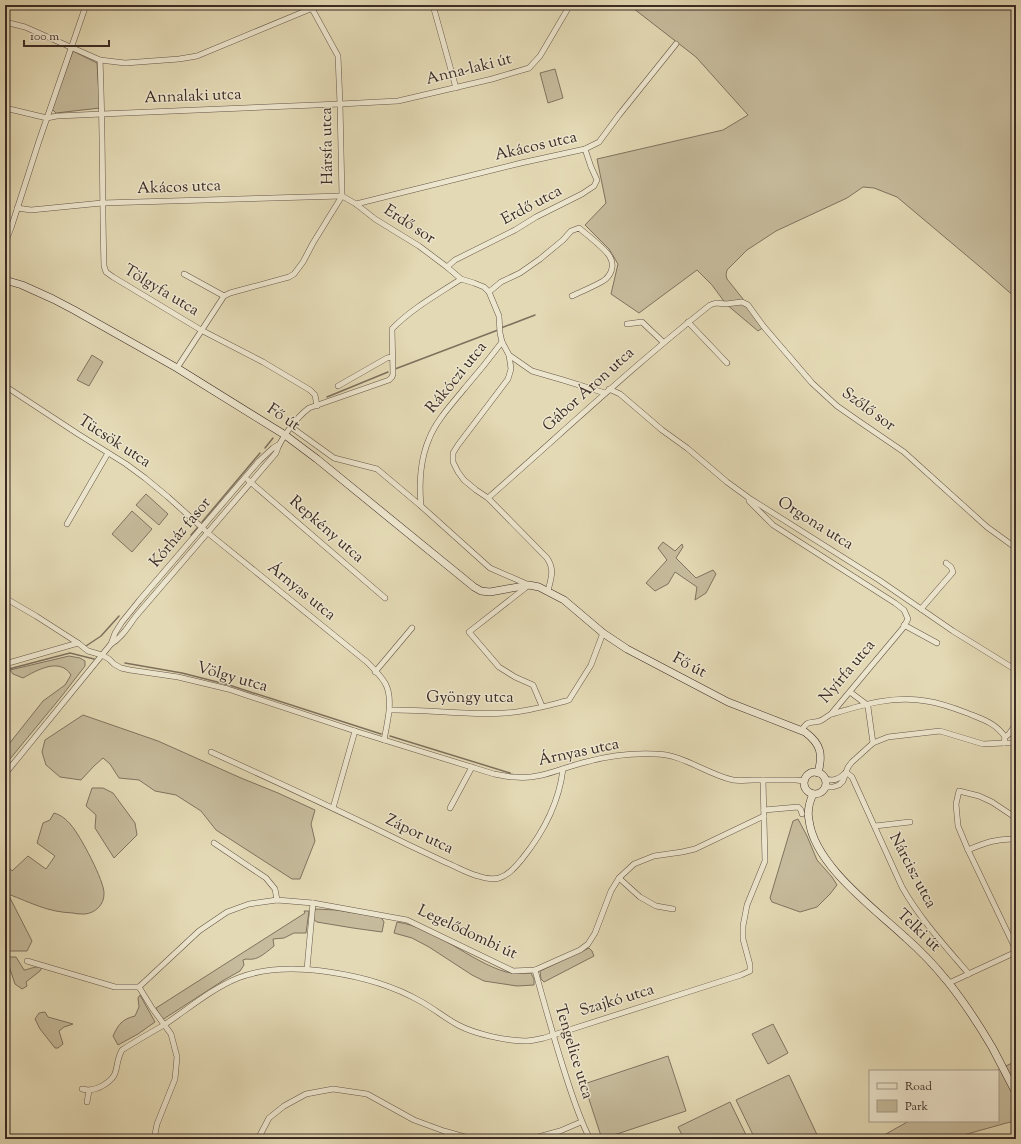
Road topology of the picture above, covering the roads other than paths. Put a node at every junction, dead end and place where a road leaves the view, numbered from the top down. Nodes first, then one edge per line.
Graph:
1 (86, 5) edge
2 (320, 5) edge
3 (430, 5) edge
4 (570, 5) edge
5 (311, 7) edge
6 (5, 22) edge
7 (676, 44) dead end
8 (72, 48) junction
9 (100, 60) junction
10 (456, 88) junction
11 (340, 104) junction
12 (5, 108) edge
13 (102, 114) junction
14 (47, 118) junction
15 (585, 149) junction
16 (342, 196) junction
17 (102, 203) junction
18 (356, 204) junction
19 (17, 208) junction
20 (5, 243) edge
21 (447, 267) junction
22 (184, 274) dead end
23 (461, 279) junction
24 (5, 280) edge
25 (489, 292) junction
26 (224, 296) junction
27 (572, 296) dead end
28 (710, 305) joint
29 (688, 322) junction
30 (627, 324) dead end
31 (201, 330) junction
32 (502, 342) junction
33 (663, 342) junction
34 (509, 355) junction
35 (392, 357) junction
36 (727, 363) dead end
37 (177, 368) junction
38 (5, 386) edge
39 (338, 386) dead end
40 (607, 391) junction
41 (317, 406) junction
42 (291, 427) junction
43 (285, 435) junction
44 (278, 445) junction
45 (108, 453) junction
46 (245, 478) junction
47 (250, 482) junction
48 (488, 498) junction
49 (749, 498) junction
50 (421, 506) junction
51 (67, 524) dead end
52 (203, 528) junction
53 (208, 533) junction
54 (1016, 548) edge
55 (946, 563) dead end
56 (529, 586) junction
57 (548, 591) junction
58 (5, 598) edge
59 (386, 598) dead end
60 (921, 609) junction
61 (131, 611) junction
62 (136, 616) junction
63 (904, 625) junction
64 (412, 628) dead end
65 (603, 633) junction
66 (78, 643) junction
67 (937, 643) dead end
68 (111, 644) junction
69 (102, 655) junction
70 (5, 664) edge
71 (1016, 670) edge
72 (375, 672) junction
73 (850, 692) junction
74 (866, 704) junction
75 (542, 706) junction
76 (390, 710) junction
77 (831, 714) junction
78 (1016, 724) edge
79 (355, 731) junction
80 (801, 731) junction
81 (1005, 737) junction
82 (384, 740) junction
83 (873, 743) junction
84 (1004, 743) junction
85 (1016, 743) edge
86 (211, 752) dead end
87 (472, 767) junction
88 (563, 769) junction
89 (846, 772) junction
90 (818, 773) junction
91 (5, 774) edge
92 (763, 780) junction
93 (804, 781) junction
94 (825, 783) junction
95 (813, 794) junction
96 (333, 808) junction
97 (450, 808) dead end
98 (764, 810) junction
99 (802, 814) dead end
100 (764, 816) junction
101 (1016, 818) edge
102 (910, 822) dead end
103 (875, 826) junction
104 (1016, 839) edge
105 (214, 843) dead end
106 (968, 850) junction
107 (619, 878) junction
108 (277, 900) junction
109 (313, 903) junction
110 (673, 909) dead end
111 (1016, 951) edge
112 (27, 961) dead end
113 (307, 969) junction
114 (535, 970) junction
115 (968, 974) junction
116 (949, 983) junction
117 (140, 987) junction
118 (164, 1025) junction
119 (553, 1035) junction
120 (82, 1089) dead end
121 (89, 1091) junction
122 (1016, 1093) edge
123 (87, 1102) dead end
124 (582, 1122) junction
125 (154, 1139) edge
126 (258, 1139) edge
127 (472, 1139) edge
128 (531, 1139) edge
129 (590, 1139) edge

1 - 8 street
2 - 5 street
3 - 10 street
4 - 10 street, Anna-laki út
5 - 9 street
5 - 11 street, Hársfa utca
6 - 8 street
7 - 15 street, Akácos utca
8 - 9 street
8 - 14 street
9 - 13 street, Tölgyfa utca
10 - 11 street, Anna-laki út
11 - 13 street, Annalaki utca
11 - 16 street, Hársfa utca
12 - 14 street
13 - 14 street, Annalaki utca
13 - 17 street, Tölgyfa utca
14 - 19 street
15 - 18 street, Akácos utca
15 - 21 street, Erdő utca
16 - 17 street, Akácos utca
16 - 18 street, Erdő sor
16 - 26 street, Hársfa utca
17 - 19 street, Akácos utca
17 - 31 street, Tölgyfa utca
18 - 21 street, Erdő sor
19 - 20 street
21 - 23 street, Erdő sor
22 - 26 street
23 - 25 street
23 - 35 street
24 - 37 main road, Fő út
25 - 27 street
25 - 32 street, Rákóczi utca
26 - 31 street
28 - 29 street, Gábor Áron utca
28 - 54 street, Szőlő sor
29 - 33 street, Gábor Áron utca
29 - 36 street
30 - 33 street
31 - 37 street
31 - 41 street, Tölgyfa utca
32 - 34 street
32 - 50 street, Rákóczi utca
33 - 40 street, Gábor Áron utca
34 - 40 street, Orgona utca
34 - 48 street
35 - 39 street
35 - 41 street
37 - 43 main road, Fő út
38 - 45 street, Tücsök utca
40 - 48 street, Gábor Áron utca
40 - 49 street, Orgona utca
41 - 42 street
42 - 43 street
42 - 50 street, Fő út
43 - 44 street, Kórház fasor
43 - 56 main road, Fő út
44 - 46 street, Kórház fasor
44 - 47 street, Kórház fasor
45 - 51 street
45 - 52 street, Tücsök utca
46 - 47 street, Repkény utca
46 - 52 street, Kórház fasor
47 - 53 street, Kórház fasor
47 - 59 street, Repkény utca
48 - 57 street
49 - 60 street, Orgona utca
49 - 63 street, Nyírfa utca
50 - 56 street, Fő út
52 - 53 street, Tücsök utca
52 - 61 street, Kórház fasor
53 - 62 street, Kórház fasor
53 - 72 street, Árnyas utca
55 - 60 street
56 - 57 main road, Fő út
56 - 75 street
57 - 65 main road, Fő út
58 - 66 street, Völgy utca
60 - 71 street, Orgona utca
61 - 62 street
61 - 68 street, Kórház fasor
62 - 68 street, Kórház fasor
63 - 67 street
63 - 73 street, Nyírfa utca
64 - 72 street
65 - 75 street, Gyöngy utca
65 - 80 main road, Fő út
66 - 69 street, Völgy utca
66 - 70 street
68 - 69 street, Kórház fasor
69 - 79 street, Völgy utca
69 - 91 street, Kórház fasor
72 - 76 street, Árnyas utca
73 - 74 street
73 - 77 street, Nyírfa utca
74 - 77 street
74 - 81 street
74 - 83 street
75 - 76 street, Gyöngy utca
76 - 82 street, Árnyas utca
77 - 80 street, Nyírfa utca
78 - 81 street
79 - 82 street, Árnyas utca
79 - 96 street
80 - 90 main road, Fő út
81 - 84 street
82 - 87 street, Árnyas utca
83 - 84 street
83 - 89 street
84 - 85 street
86 - 96 street, Zápor utca
87 - 88 street, Árnyas utca
87 - 97 street
88 - 92 street, Árnyas utca
88 - 96 street, Zápor utca
89 - 94 street
89 - 103 street, Nárcisz utca
90 - 93 main road
90 - 94 main road
92 - 93 street, Árnyas utca
92 - 98 street, Szajkó utca
93 - 95 main road
94 - 95 main road
95 - 116 main road, Telki út
98 - 99 street
98 - 100 street, Szajkó utca
100 - 107 street, Legelődombi út
100 - 119 street, Szajkó utca
101 - 106 street
102 - 103 street
103 - 115 street, Nárcisz utca
104 - 106 street
105 - 108 street
106 - 111 street
107 - 110 street
107 - 114 street, Legelődombi út
108 - 109 street, Legelődombi út
108 - 117 street, Legelődombi út
109 - 113 street
109 - 114 street, Legelődombi út
111 - 115 street
112 - 117 street
113 - 118 street
113 - 119 street, Szajkó utca
114 - 119 street, Tengelice utca
115 - 116 street
116 - 122 main road, Telki út
117 - 118 street
118 - 121 street
118 - 125 street
119 - 124 street, Tengelice utca
120 - 121 street
121 - 123 street
124 - 128 street
124 - 129 street, Tengelice utca
126 - 127 street

